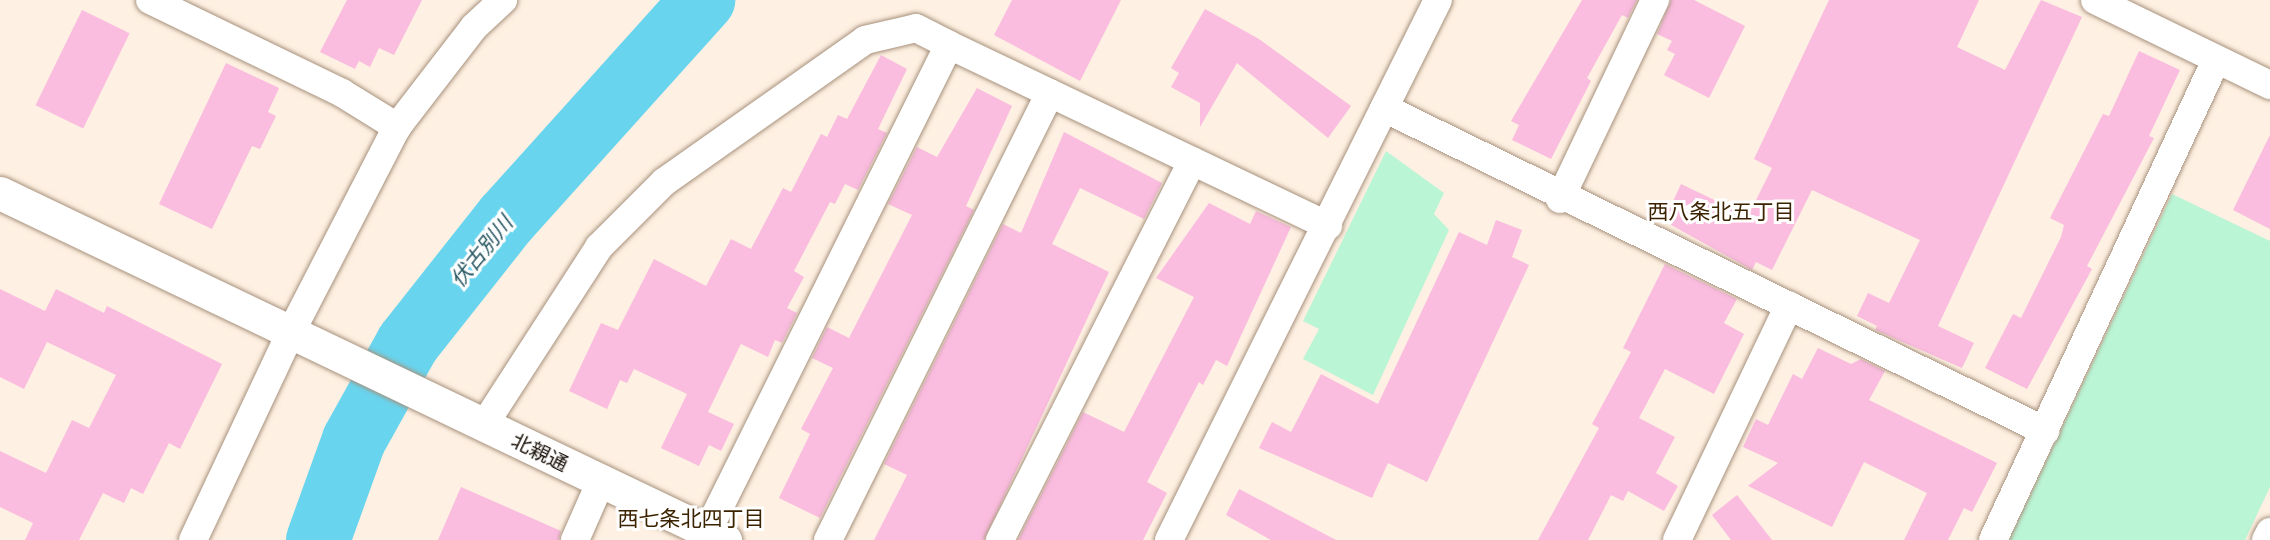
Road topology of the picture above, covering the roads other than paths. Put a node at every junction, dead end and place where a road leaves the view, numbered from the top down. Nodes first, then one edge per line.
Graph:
1 (150, 0) edge
2 (503, 0) edge
3 (1438, 0) edge
4 (1654, 0) edge
5 (2095, 0) edge
6 (2128, 7) edge
7 (949, 45) junction
8 (2216, 60) junction
9 (2270, 85) edge
10 (1050, 93) junction
11 (1384, 108) junction
12 (397, 127) junction
13 (1191, 161) junction
14 (0, 193) edge
15 (1560, 199) junction
16 (1328, 226) junction
17 (1789, 305) junction
18 (289, 336) junction
19 (484, 425) junction
20 (2045, 431) junction
21 (601, 481) junction
22 (2270, 532) edge
23 (716, 536) edge
24 (193, 540) edge
25 (575, 540) edge
26 (828, 540) edge
27 (1000, 540) edge
28 (1169, 540) edge
29 (1677, 540) edge
30 (1993, 540) edge
31 (2266, 540) edge

1 - 12 street
2 - 12 street
3 - 11 street
4 - 15 street
5 - 6 street
6 - 8 street
7 - 10 street
7 - 19 street
7 - 23 street
8 - 9 street
8 - 20 street
10 - 13 street
10 - 26 street
11 - 15 street
11 - 16 street
12 - 18 street
13 - 16 street
13 - 27 street
14 - 18 street, 北親通
15 - 17 street
16 - 28 street
17 - 20 street
17 - 29 street
18 - 19 street, 北親通
18 - 24 street
19 - 21 street, 北親通
20 - 30 street
21 - 23 street, 北親通
21 - 25 street
22 - 31 street

